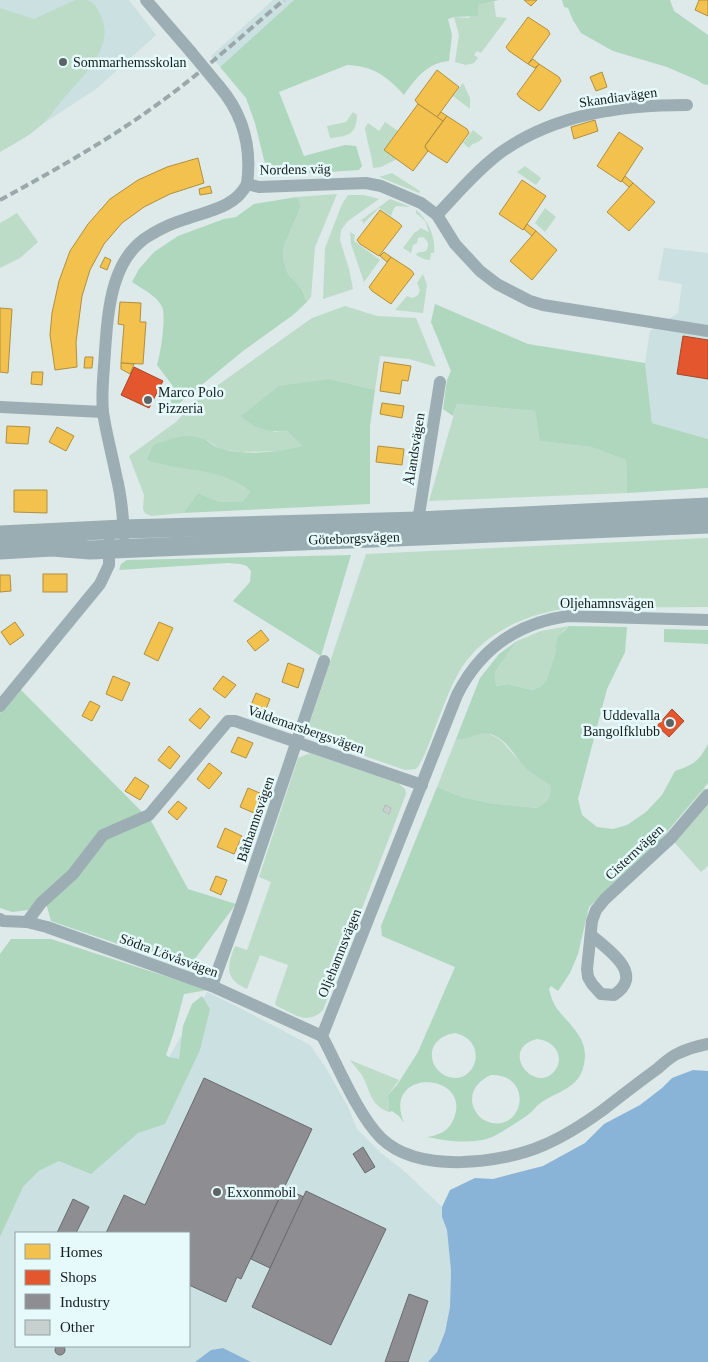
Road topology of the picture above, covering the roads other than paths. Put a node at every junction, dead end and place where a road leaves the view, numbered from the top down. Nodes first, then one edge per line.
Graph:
1 (146, 0) edge
2 (687, 105) dead end
3 (247, 184) junction
4 (436, 215) junction
5 (708, 330) edge
6 (440, 382) dead end
7 (0, 407) edge
8 (104, 412) junction
9 (708, 508) edge
10 (418, 521) junction
11 (708, 524) edge
12 (0, 535) edge
13 (116, 539) junction
14 (0, 550) edge
15 (708, 620) edge
16 (324, 661) dead end
17 (0, 706) edge
18 (297, 741) junction
19 (422, 785) junction
20 (708, 795) edge
21 (27, 922) junction
22 (1, 923) edge
23 (591, 935) dead end
24 (212, 986) junction
25 (322, 1036) junction
26 (708, 1044) edge

1 - 3 street, bridge
2 - 4 street, Skandiavägen
3 - 4 street, Nordens väg
3 - 8 street, Nordens väg
4 - 5 street, Nordens väg
6 - 10 street, Ålandsvägen
7 - 8 street
8 - 13 street, Nordens väg
9 - 10 main road, Göteborgsvägen
10 - 13 main road, Göteborgsvägen
11 - 13 main road, Göteborgsvägen
12 - 13 main road, Göteborgsvägen
13 - 14 main road, Göteborgsvägen
13 - 17 street
15 - 19 street, Oljehamnsvägen
16 - 18 street, Båthamnsvägen
18 - 19 street, Valdemarsbergsvägen
18 - 21 street, Valdemarsbergsvägen
18 - 24 street, Båthamnsvägen
19 - 25 street, Oljehamnsvägen
20 - 23 street, Cisternvägen
21 - 22 street, Södra Lövåsvägen
21 - 24 street, Södra Lövåsvägen
24 - 25 street, Södra Lövåsvägen
25 - 26 street

